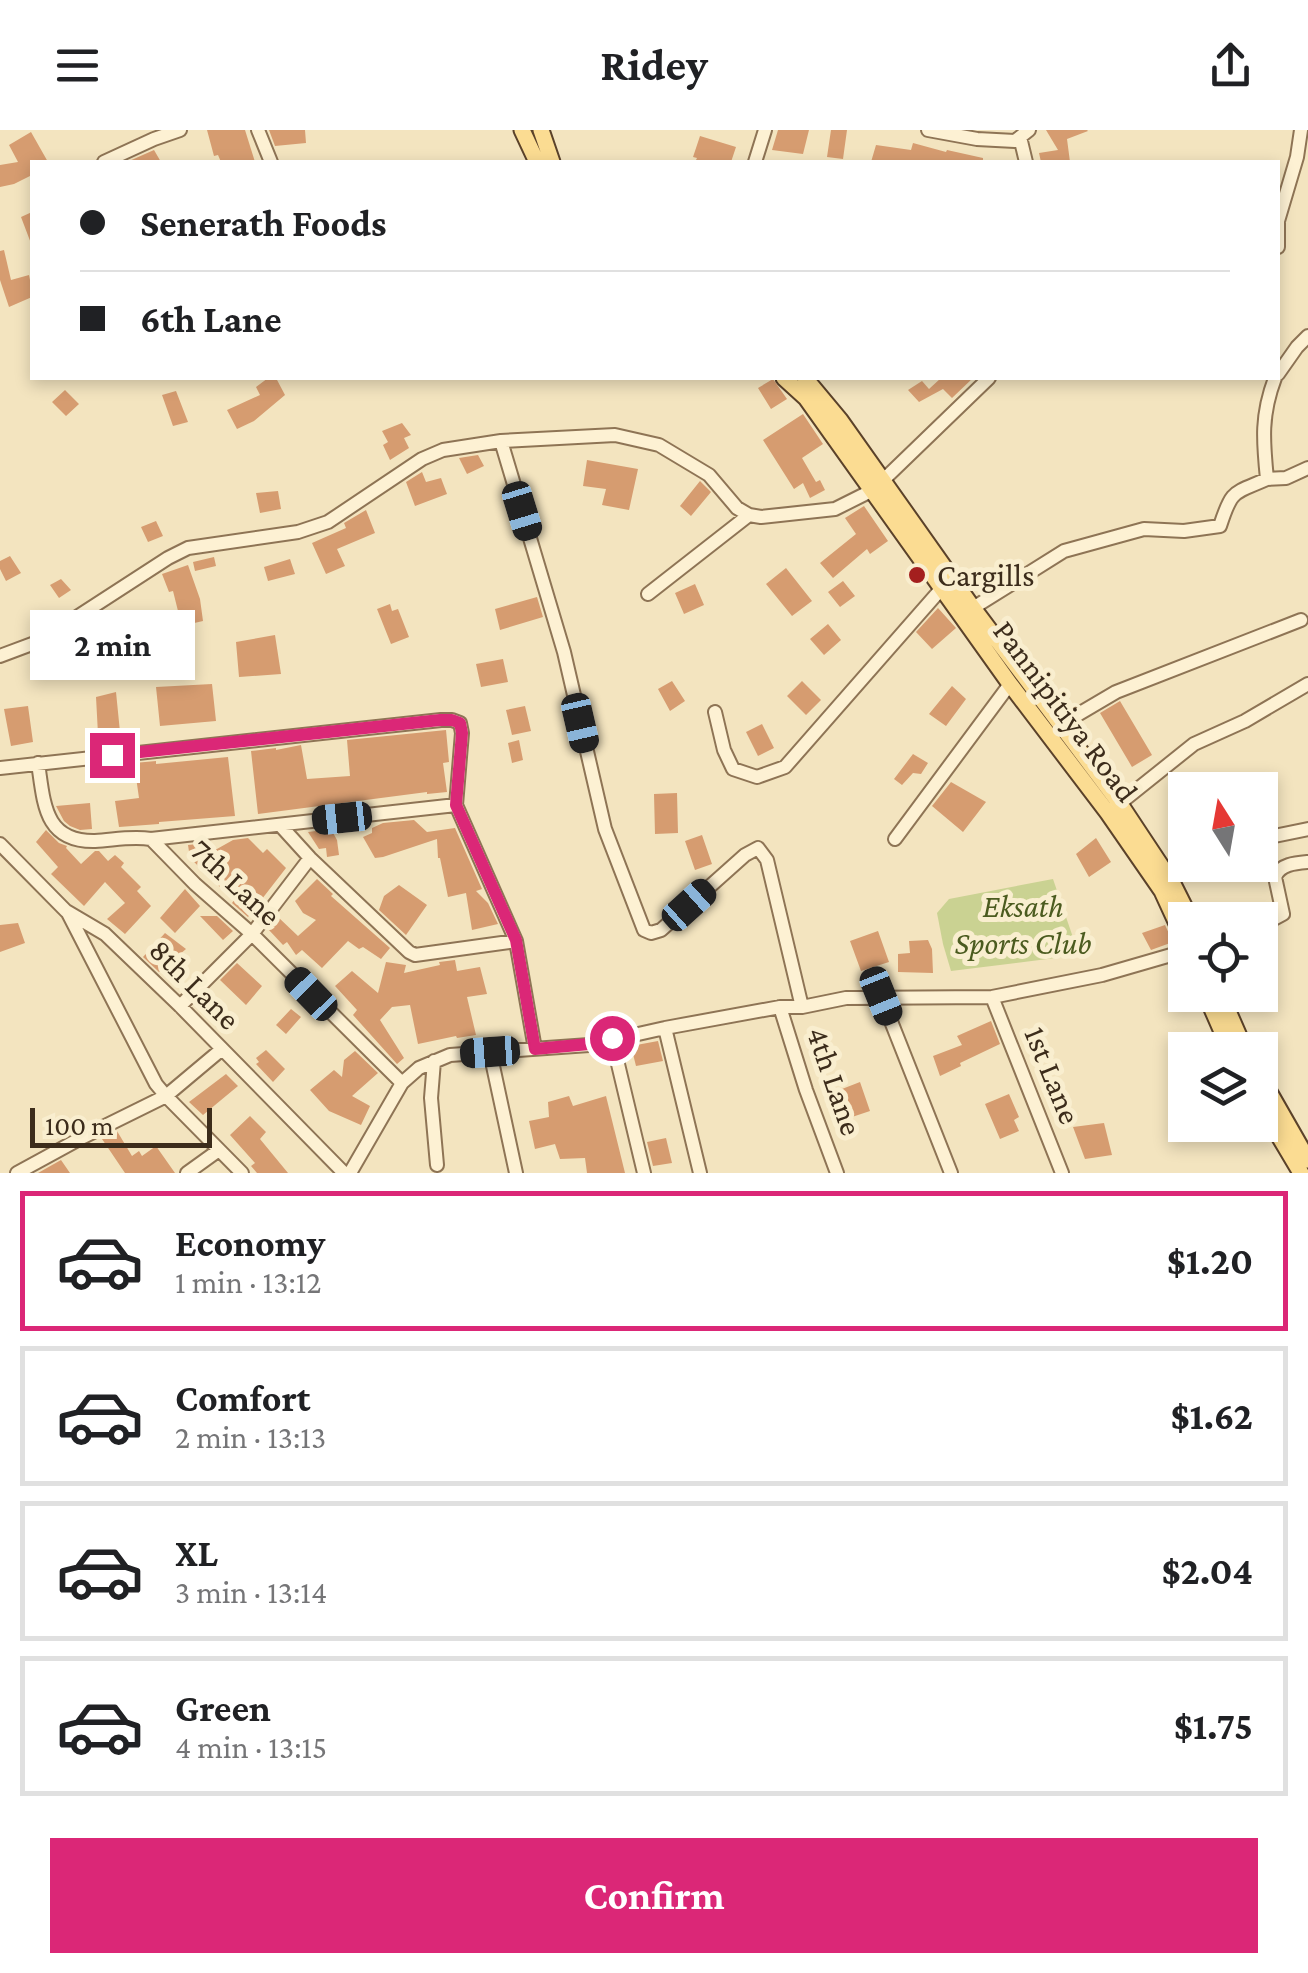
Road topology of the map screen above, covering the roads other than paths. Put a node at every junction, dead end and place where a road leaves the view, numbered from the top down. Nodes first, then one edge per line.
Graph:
1 (180, 130) edge
2 (258, 130) edge
3 (522, 130) edge
4 (541, 130) edge
5 (765, 130) edge
6 (928, 130) edge
7 (1301, 130) edge
8 (1025, 134) edge
9 (978, 135) edge
10 (108, 160) edge
11 (270, 160) edge
12 (536, 160) edge
13 (551, 160) edge
14 (755, 160) edge
15 (1026, 160) edge
16 (1280, 215) edge
17 (1308, 336) edge
18 (1280, 370) edge
19 (786, 380) edge
20 (807, 380) edge
21 (987, 380) edge
22 (1275, 380) edge
23 (501, 441) junction
24 (1308, 468) edge
25 (1268, 479) junction
26 (878, 486) junction
27 (749, 515) junction
28 (942, 588) junction
29 (648, 594) dead end
30 (973, 608) junction
31 (1301, 620) dead end
32 (0, 656) edge
33 (1010, 684) junction
34 (1307, 688) edge
35 (715, 712) dead end
36 (1060, 725) junction
37 (38, 763) junction
38 (0, 768) edge
39 (456, 805) junction
40 (1114, 808) junction
41 (280, 825) junction
42 (1308, 829) edge
43 (1278, 835) edge
44 (150, 839) junction
45 (895, 839) dead end
46 (0, 844) edge
47 (310, 858) junction
48 (1308, 862) edge
49 (1182, 902) edge
50 (1168, 903) edge
51 (66, 911) junction
52 (1278, 917) edge
53 (252, 934) junction
54 (516, 940) junction
55 (1168, 956) edge
56 (881, 996) junction
57 (992, 997) junction
58 (180, 1006) junction
59 (780, 1007) junction
60 (802, 1007) junction
61 (665, 1028) junction
62 (612, 1038) junction
63 (222, 1049) junction
64 (535, 1049) junction
65 (490, 1052) junction
66 (434, 1061) junction
67 (402, 1083) junction
68 (166, 1096) junction
69 (1278, 1106) edge
70 (1278, 1134) edge
71 (220, 1150) junction
72 (1306, 1152) edge
73 (437, 1164) dead end
74 (17, 1173) edge
75 (188, 1173) edge
76 (242, 1173) edge
77 (347, 1173) edge
78 (516, 1173) edge
79 (644, 1173) edge
80 (700, 1173) edge
81 (838, 1173) edge
82 (951, 1173) edge
83 (1062, 1173) edge
84 (1301, 1173) edge

1 - 10 street
2 - 11 street
3 - 12 main road
4 - 13 main road
5 - 14 street
6 - 9 street
7 - 16 street
8 - 9 street
8 - 15 street
17 - 18 street
19 - 26 main road, Pannipitiya Road
20 - 26 main road, Pannipitiya Road
21 - 26 street
22 - 25 street
23 - 27 street
23 - 32 street
23 - 60 street
24 - 25 street
25 - 30 street
26 - 27 street
26 - 28 main road, Pannipitiya Road
26 - 30 main road, Pannipitiya Road
27 - 29 street
28 - 33 main road, Pannipitiya Road
28 - 35 street
30 - 36 main road, Pannipitiya Road
31 - 36 street
33 - 40 main road, Pannipitiya Road
33 - 45 street
34 - 40 street
36 - 40 main road, Pannipitiya Road
37 - 38 street
37 - 39 street
37 - 44 street, 7th Lane
39 - 41 street
39 - 54 street
40 - 49 main road, Pannipitiya Road
40 - 50 main road, Pannipitiya Road
41 - 44 street
41 - 47 street
42 - 43 street
44 - 53 street, 7th Lane
46 - 51 street, 8th Lane
47 - 53 street
47 - 54 street
48 - 52 street
51 - 58 street, 8th Lane
51 - 68 street
53 - 58 street
53 - 67 street, 7th Lane
54 - 64 street
55 - 57 street
56 - 57 street
56 - 60 street
56 - 82 street
57 - 83 street, 1st Lane
58 - 63 street, 8th Lane
59 - 60 street
59 - 61 street
59 - 81 street, 4th Lane
61 - 62 street
61 - 80 street
62 - 64 street
62 - 79 street
63 - 68 street
63 - 77 street, 8th Lane
64 - 65 street
65 - 66 street
65 - 78 street
66 - 67 street
66 - 73 street
67 - 77 street
68 - 71 street
68 - 74 street
69 - 72 main road
70 - 84 main road
71 - 75 street
71 - 76 street

